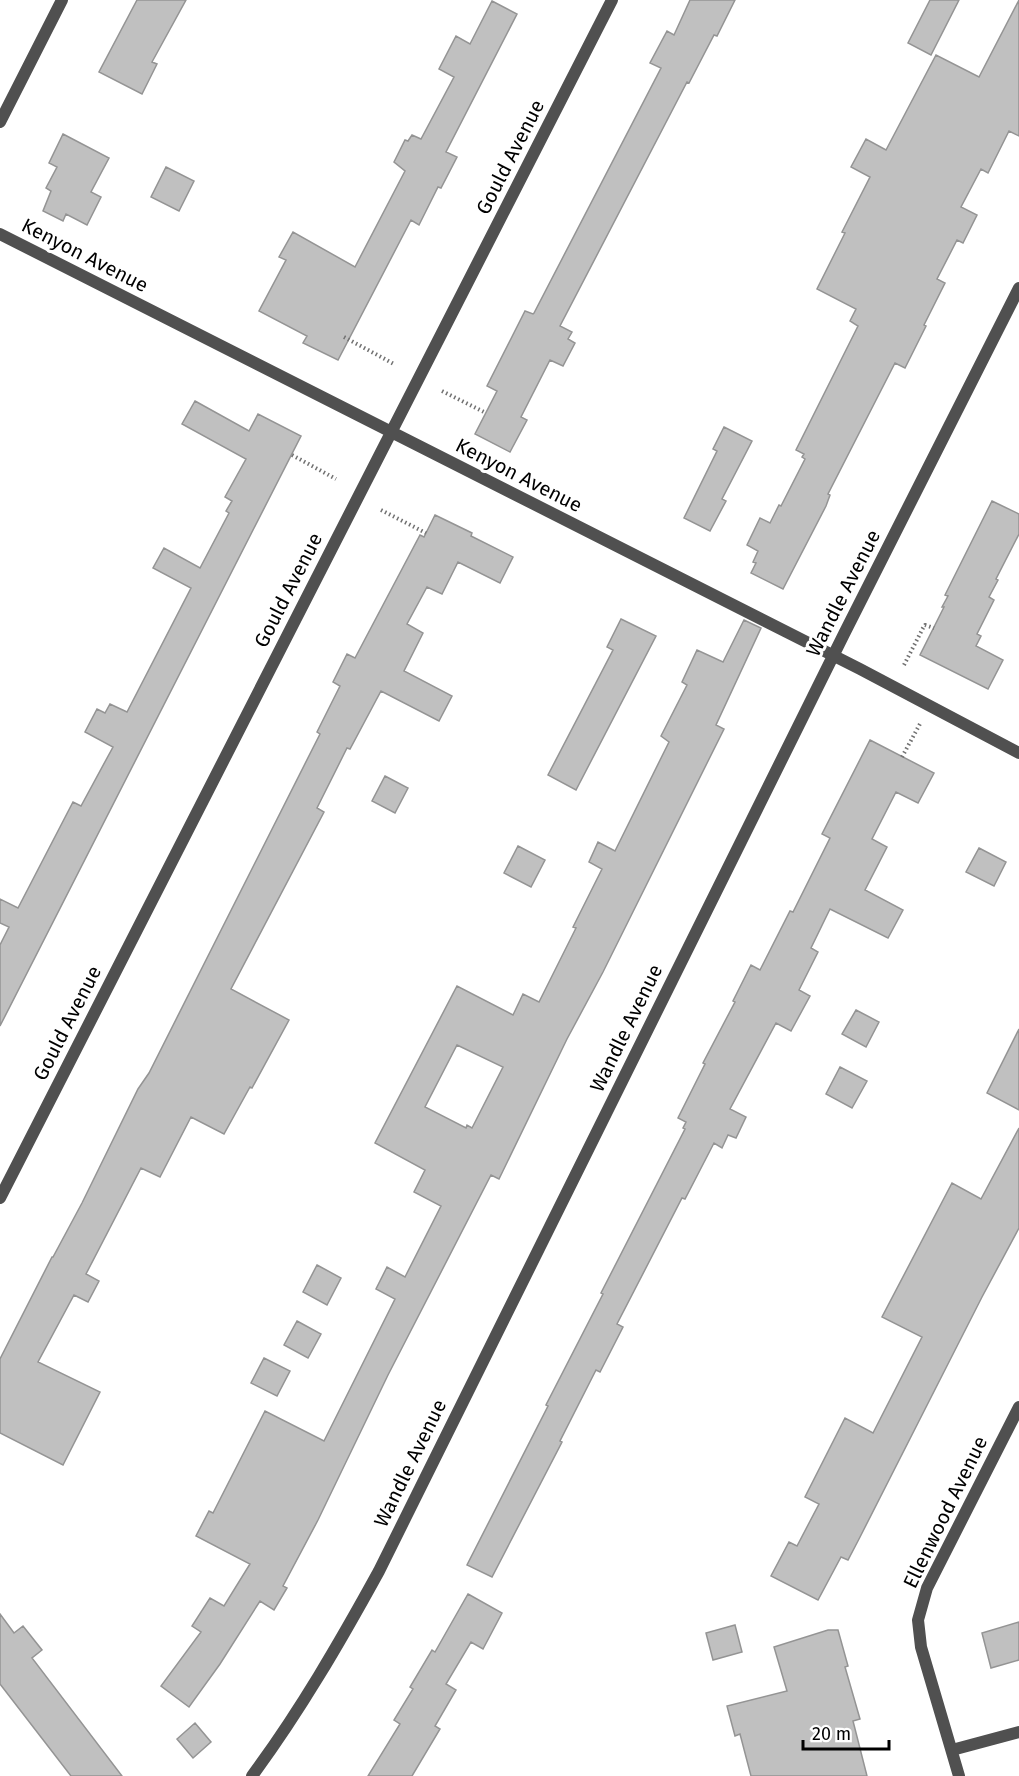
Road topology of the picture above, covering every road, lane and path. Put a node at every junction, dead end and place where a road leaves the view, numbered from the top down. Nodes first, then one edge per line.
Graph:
1 (62, 0) edge
2 (612, 0) edge
3 (0, 122) edge
4 (0, 234) edge
5 (1019, 288) edge
6 (344, 337) dead end
7 (394, 364) dead end
8 (442, 391) dead end
9 (486, 413) dead end
10 (390, 432) junction
11 (292, 455) dead end
12 (336, 479) dead end
13 (381, 510) dead end
14 (426, 533) dead end
15 (934, 628) dead end
16 (833, 656) junction
17 (904, 665) dead end
18 (930, 706) junction
19 (1019, 753) edge
20 (902, 757) dead end
21 (0, 1198) edge
22 (1019, 1407) edge
23 (1019, 1732) edge
24 (952, 1750) junction
25 (252, 1776) edge
26 (958, 1776) edge

1 - 3 street
2 - 10 street, Gould Avenue
4 - 10 street, Kenyon Avenue
5 - 16 street, Wandle Avenue
6 - 7 path
8 - 9 path
10 - 16 street, Kenyon Avenue
10 - 21 street, Gould Avenue
11 - 12 path
13 - 14 path
15 - 17 path
16 - 18 street, Kenyon Avenue
16 - 25 street, Wandle Avenue
18 - 19 street, Kenyon Avenue
18 - 20 path
22 - 24 street, Ellenwood Avenue
23 - 24 street
24 - 26 street, Ellenwood Avenue

